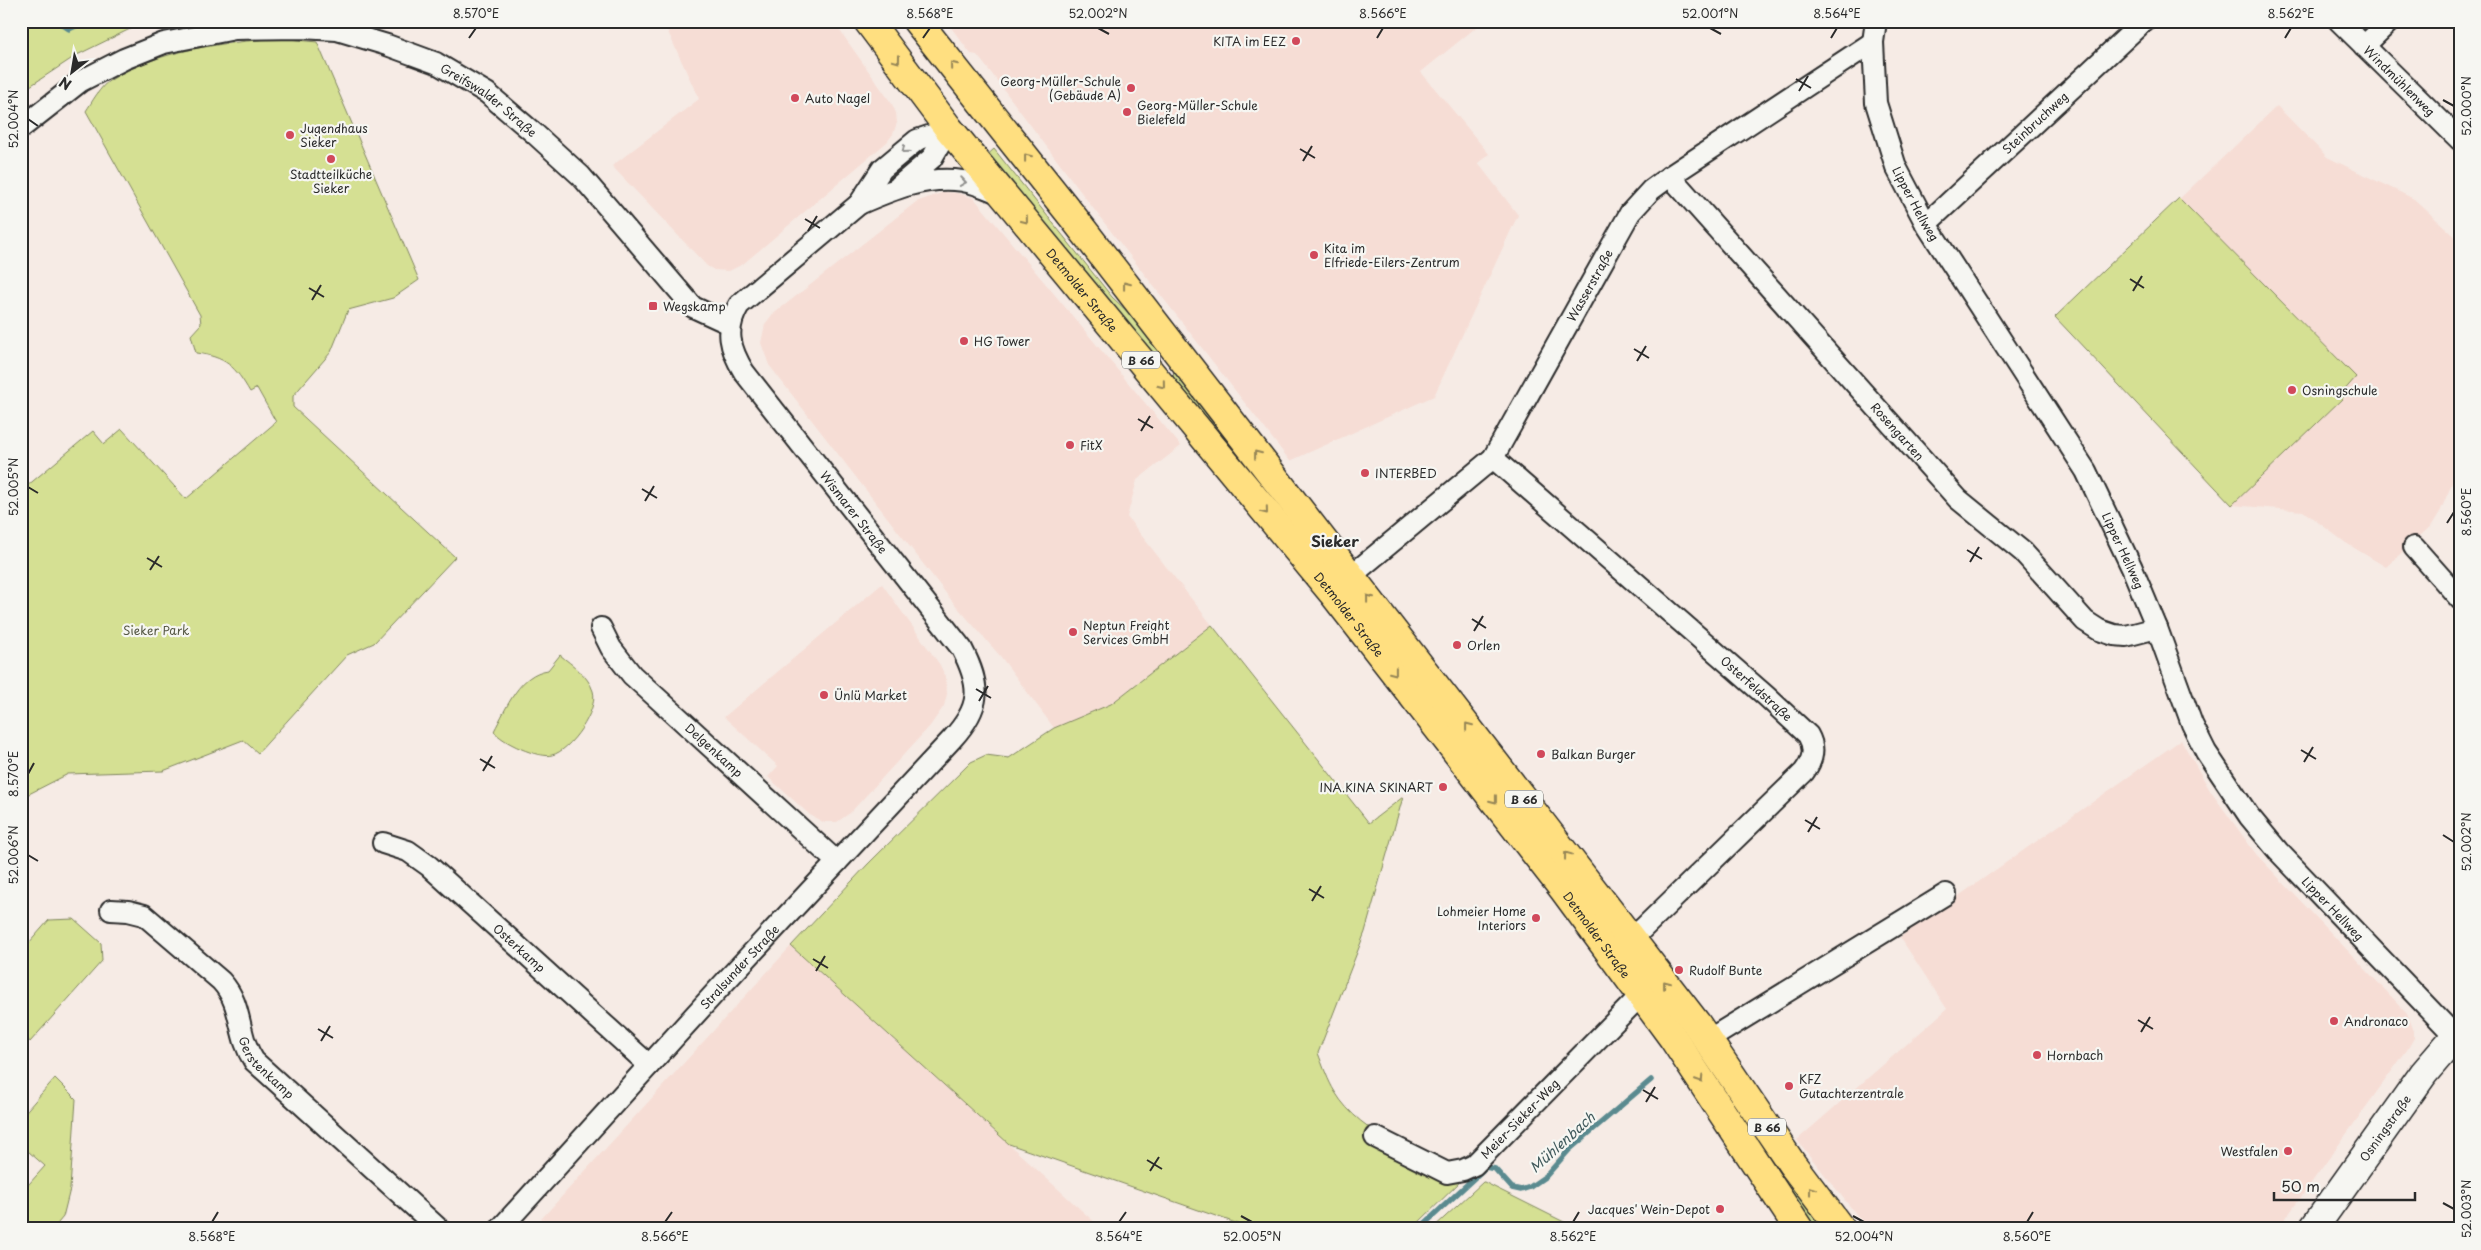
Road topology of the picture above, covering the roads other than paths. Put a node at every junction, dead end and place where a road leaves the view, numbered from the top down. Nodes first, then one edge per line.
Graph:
1 (868, 21) edge
2 (917, 21) edge
3 (1876, 21) edge
4 (2144, 21) edge
5 (2338, 21) edge
6 (2390, 21) edge
7 (1873, 42) junction
8 (2364, 46) junction
9 (984, 103) junction
10 (21, 128) edge
11 (949, 129) junction
12 (2460, 140) edge
13 (1670, 176) junction
14 (897, 187) junction
15 (1005, 196) junction
16 (859, 204) junction
17 (1926, 224) junction
18 (730, 324) junction
19 (1493, 458) junction
20 (2414, 547) dead end
21 (1352, 575) junction
22 (2460, 599) edge
23 (601, 628) dead end
24 (2157, 628) junction
25 (976, 702) joint
26 (383, 843) dead end
27 (838, 862) junction
28 (1946, 894) dead end
29 (111, 910) dead end
30 (1632, 939) junction
31 (1642, 994) junction
32 (2457, 1034) edge
33 (1708, 1040) junction
34 (649, 1065) junction
35 (1374, 1137) dead end
36 (438, 1229) edge
37 (500, 1229) edge
38 (1799, 1229) edge
39 (1841, 1229) edge
40 (2313, 1229) edge

1 -> 11 main road, Detmolder Straße / B 66
9 -> 2 main road, Detmolder Straße / B 66
3 - 7 street, Lipper Hellweg
4 - 17 street, Steinbruchweg
5 - 8 street, Windmühlenweg
6 - 8 street
7 - 13 street, Wasserstraße
7 - 17 street, Lipper Hellweg
8 - 12 street, Windmühlenweg
9 - 11 main road
21 -> 9 main road, Detmolder Straße / B 66
10 - 18 street, Greifswalder Straße
11 - 14 street
11 - 15 main road, Detmolder Straße / B 66
11 -> 16 street
13 - 19 street, Wasserstraße
13 - 24 street, Rosengarten
14 -> 15 street
14 - 16 street
15 -> 31 main road, Detmolder Straße / B 66
16 - 18 street
17 - 24 street, Lipper Hellweg
18 - 25 street, Wismarer Straße
19 - 21 street, Wasserstraße
19 - 30 street, Osterfeldstraße
20 - 22 street
30 -> 21 main road, Detmolder Straße / B 66
23 - 27 street, Delgenkamp
24 - 32 street, Lipper Hellweg
25 - 27 street, Stralsunder Straße
26 - 34 street, Osterkamp
27 - 34 street, Stralsunder Straße
28 - 33 street
29 - 36 street, Gerstenkamp
33 -> 30 main road, Detmolder Straße / B 66
31 - 35 street, Meier-Sieker-Weg
31 -> 38 main road, Detmolder Straße / B 66
32 - 40 main road, Osningstraße
39 -> 33 main road, Detmolder Straße / B 66
34 - 37 street, Stralsunder Straße

